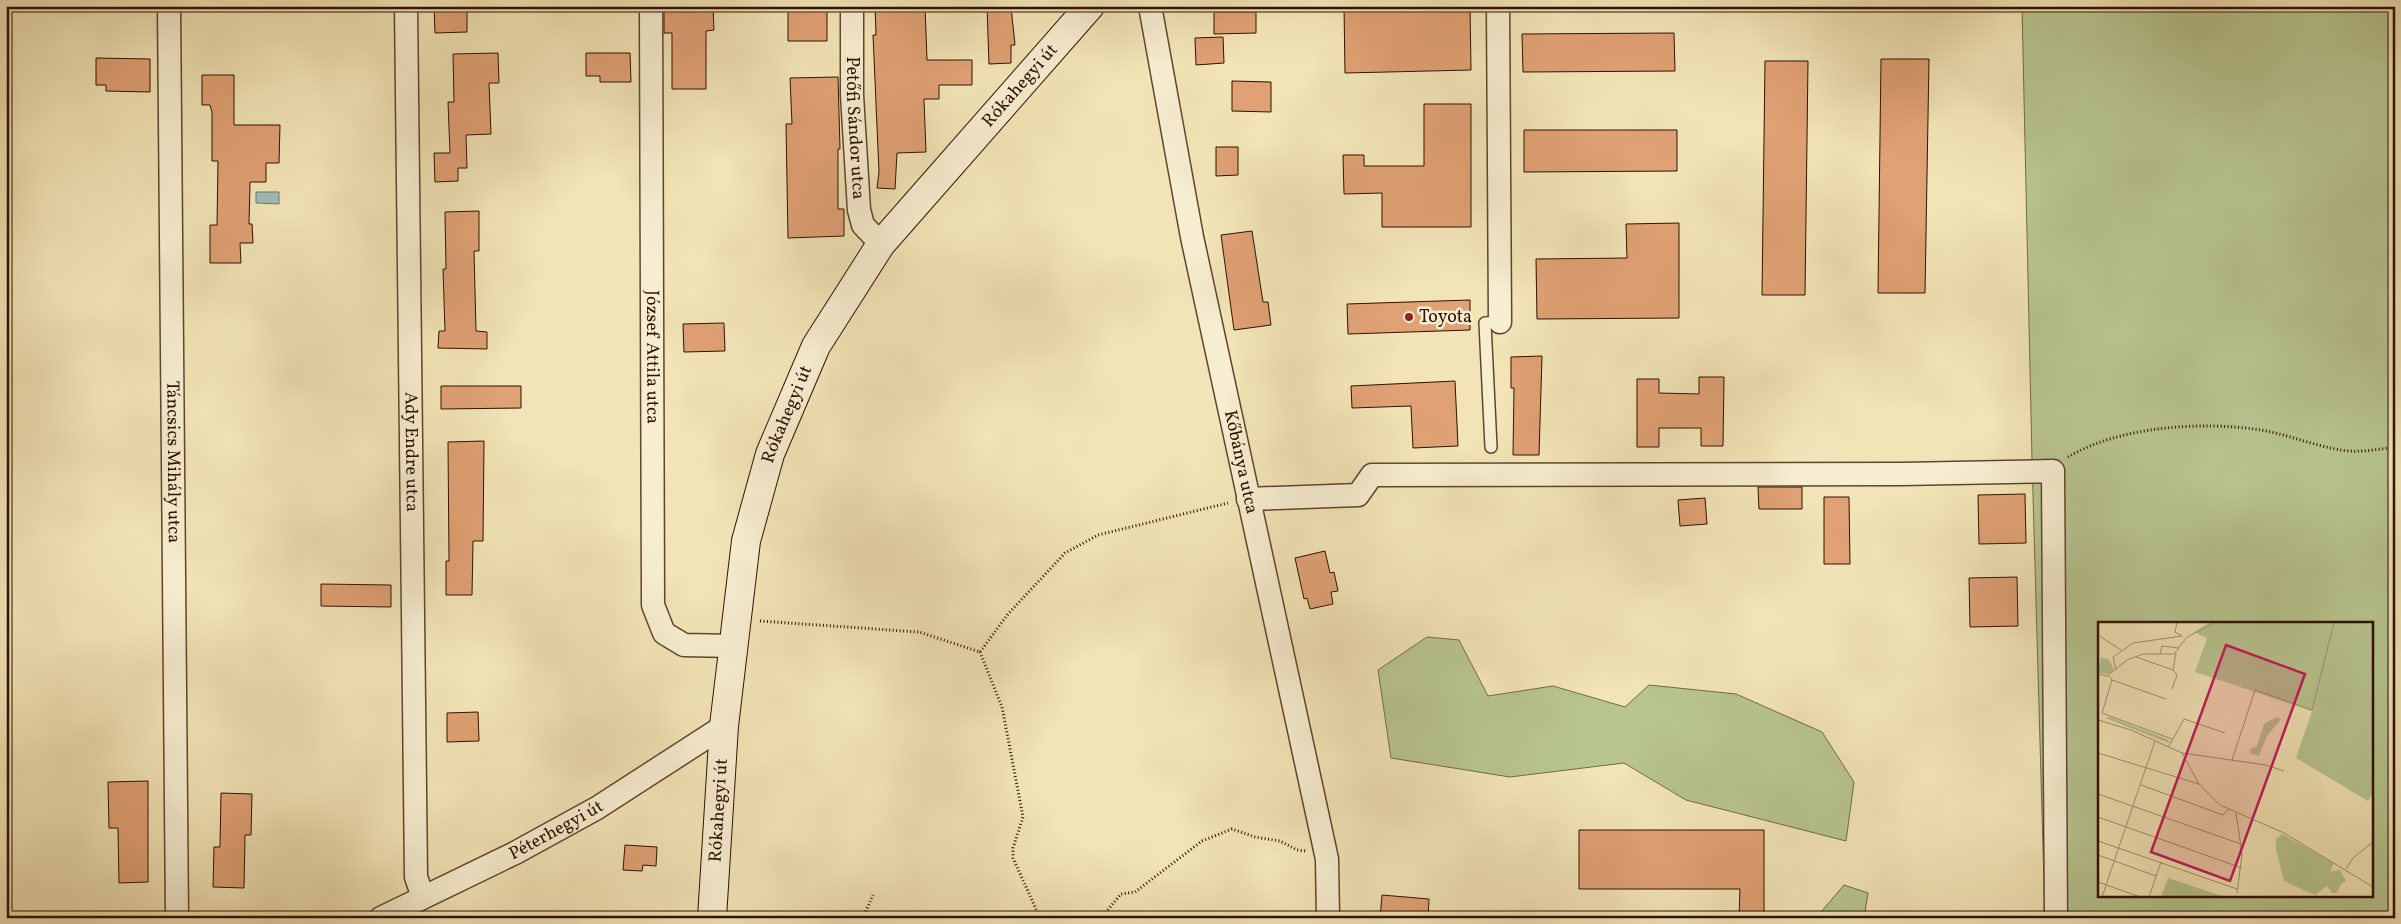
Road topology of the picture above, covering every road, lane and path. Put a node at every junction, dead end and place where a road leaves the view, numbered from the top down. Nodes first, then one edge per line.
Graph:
1 (170, 6) edge
2 (406, 6) edge
3 (651, 6) edge
4 (852, 6) edge
5 (1090, 6) edge
6 (1150, 6) edge
7 (1498, 6) edge
8 (881, 244) junction
9 (1500, 322) joint
10 (1491, 447) dead end
11 (2395, 447) edge
12 (2053, 471) junction
13 (1248, 499) junction
14 (735, 633) junction
15 (980, 652) junction
16 (724, 726) junction
17 (1324, 848) junction
18 (873, 895) dead end
19 (423, 897) junction
20 (177, 918) edge
21 (381, 918) edge
22 (712, 918) edge
23 (863, 918) edge
24 (1040, 918) edge
25 (1101, 918) edge
26 (1328, 918) edge
27 (2056, 918) edge

1 - 20 street, Táncsics Mihály utca
2 - 19 street, Ady Endre utca
3 - 14 street, József Attila utca
4 - 8 street, Petőfi Sándor utca
5 - 8 street, Rókahegyi út
6 - 13 street, Kőbánya utca
7 - 9 street
8 - 14 street, Rókahegyi út
9 - 10 lane
11 - 12 path
12 - 13 street
12 - 27 street
13 - 15 path
13 - 17 street, Kőbánya utca
14 - 15 path
14 - 16 street, Rókahegyi út
15 - 24 path
16 - 19 street, Péterhegyi út
16 - 22 street, Rókahegyi út
17 - 25 path
17 - 26 street, Kőbánya utca
18 - 23 path
19 - 21 street, Péterhegyi út

